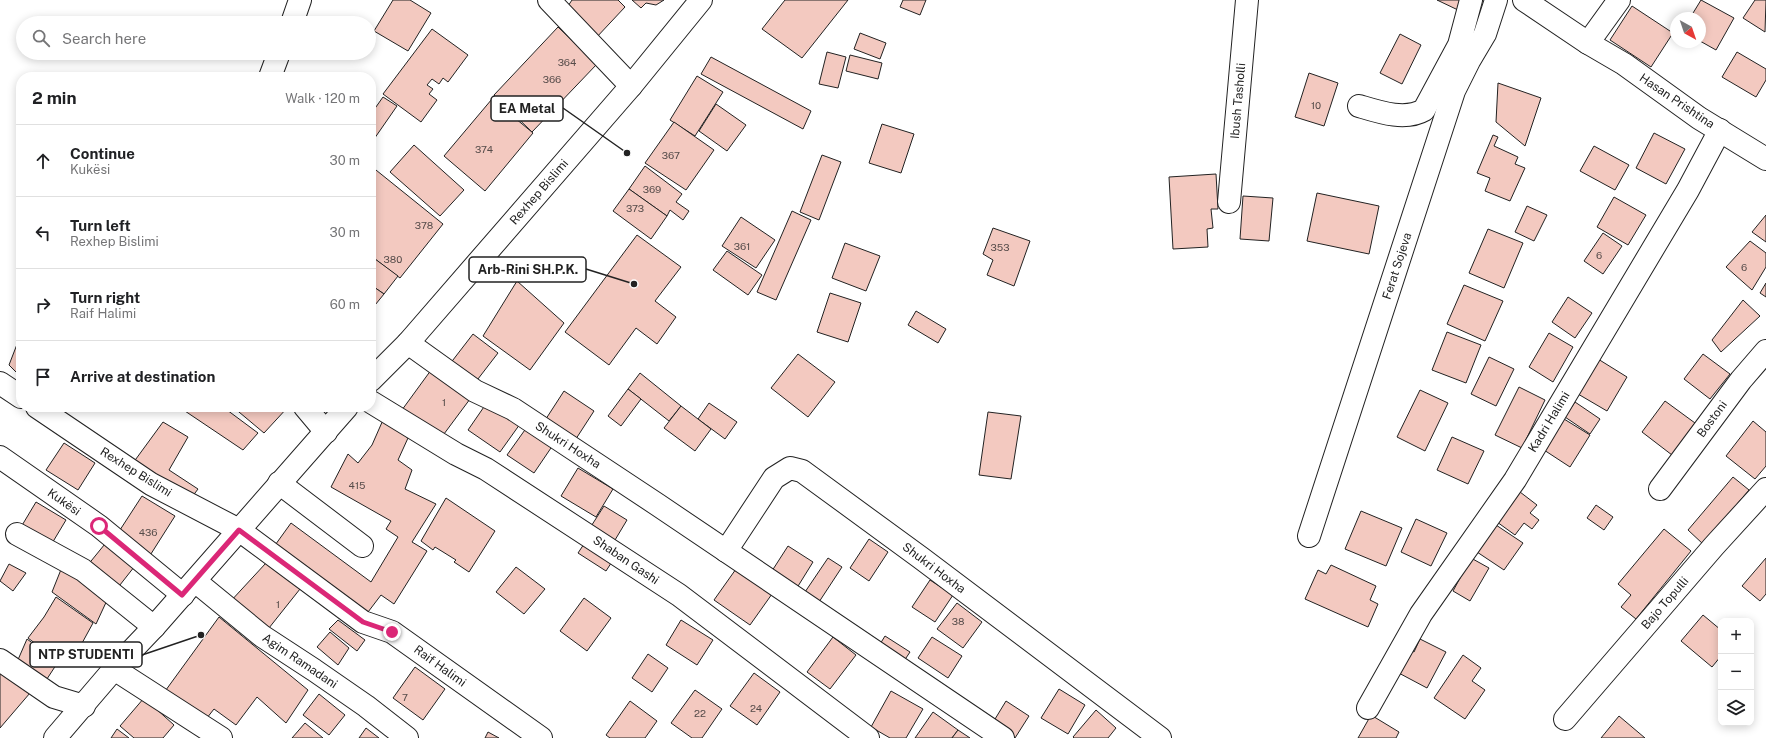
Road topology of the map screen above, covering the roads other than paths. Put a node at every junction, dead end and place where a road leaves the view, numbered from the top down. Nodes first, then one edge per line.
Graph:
1 (300, 0) edge
2 (549, 0) edge
3 (701, 0) edge
4 (1246, 0) edge
5 (1471, 0) edge
6 (1496, 0) edge
7 (1524, 0) edge
8 (1619, 0) edge
9 (294, 16) edge
10 (1588, 44) junction
11 (276, 60) edge
12 (272, 72) edge
13 (631, 86) junction
14 (1359, 106) dead end
15 (1720, 130) junction
16 (1766, 159) edge
17 (1229, 202) dead end
18 (408, 342) junction
19 (1766, 351) edge
20 (376, 375) edge
21 (0, 382) edge
22 (16, 393) edge
23 (376, 405) edge
24 (44, 412) edge
25 (309, 412) edge
26 (343, 412) edge
27 (326, 432) junction
28 (0, 457) edge
29 (279, 483) junction
30 (1660, 489) dead end
31 (1766, 489) edge
32 (239, 530) junction
33 (17, 534) dead end
34 (1309, 536) dead end
35 (362, 546) dead end
36 (726, 551) junction
37 (189, 588) junction
38 (154, 627) junction
39 (0, 660) edge
40 (114, 669) junction
41 (84, 706) junction
42 (1368, 708) dead end
43 (1565, 719) dead end
44 (55, 738) edge
45 (221, 738) edge
46 (407, 738) edge
47 (541, 738) edge
48 (868, 738) edge
49 (1003, 738) edge
50 (1160, 738) edge

1 - 9 street
2 - 13 street
3 - 13 street, Rexhep Bislimi
4 - 17 street, Ibush Tasholli
5 - 14 street
6 - 34 street, Ferat Sojeva
7 - 10 street, Hasan Prishtina
8 - 10 street
10 - 15 street, Hasan Prishtina
11 - 12 street
13 - 18 street, Rexhep Bislimi
15 - 16 street, Hasan Prishtina
15 - 42 street, Kadri Halimi
18 - 20 street, Rexhep Bislimi
18 - 36 street, Shukri Hoxha
19 - 30 street, Bostoni
21 - 22 street
23 - 48 street, Shaban Gashi
24 - 32 street, Rexhep Bislimi
25 - 27 street
26 - 27 street
27 - 29 street
28 - 37 street, Kukësi
29 - 32 street
29 - 35 street
31 - 43 street, Bajo Topulli
32 - 37 street
32 - 47 street, Raif Halimi
33 - 38 street
36 - 49 street, Shukri Hoxha
36 - 50 street, Shukri Hoxha
37 - 38 street
37 - 46 street, Agim Ramadani
38 - 40 street
39 - 41 street
40 - 41 street
40 - 45 street
41 - 44 street

